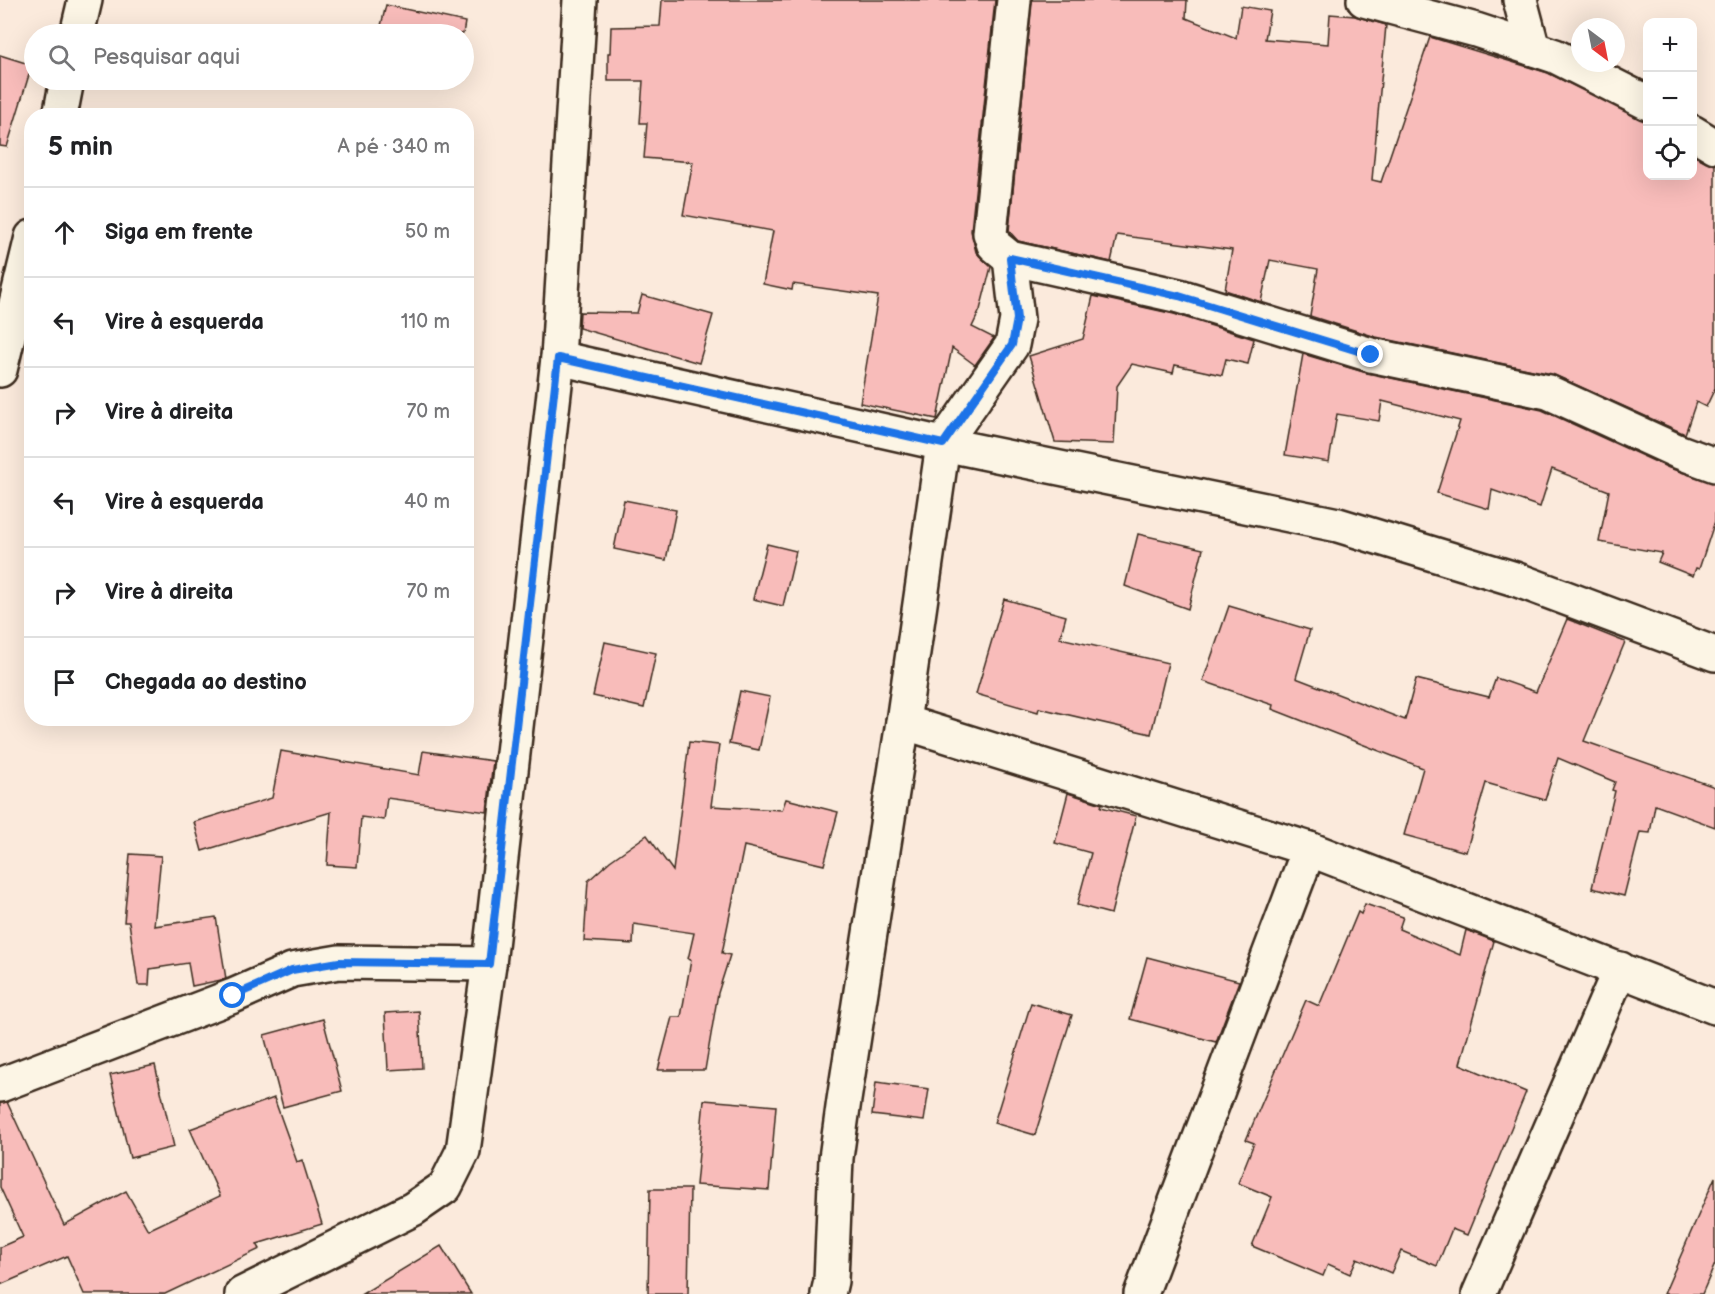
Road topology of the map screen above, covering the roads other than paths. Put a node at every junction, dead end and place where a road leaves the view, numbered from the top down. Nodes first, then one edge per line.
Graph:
1 (85, 0) edge
2 (580, 0) edge
3 (1014, 0) edge
4 (1364, 0) edge
5 (1520, 0) edge
6 (79, 24) edge
7 (1533, 49) junction
8 (66, 90) edge
9 (1643, 101) edge
10 (62, 108) edge
11 (1697, 135) edge
12 (1715, 146) edge
13 (1010, 258) junction
14 (24, 270) edge
15 (558, 358) junction
16 (0, 370) edge
17 (943, 444) junction
18 (1715, 465) edge
19 (1715, 654) edge
20 (903, 722) junction
21 (1309, 849) junction
22 (489, 964) junction
23 (1620, 969) junction
24 (1715, 1007) edge
25 (0, 1085) edge
26 (295, 1283) edge
27 (242, 1294) edge
28 (828, 1294) edge
29 (1141, 1294) edge
30 (1479, 1294) edge

1 - 6 street
2 - 15 street
3 - 13 street
4 - 7 street
5 - 7 street
7 - 9 street
8 - 10 street
11 - 12 street
13 - 17 street
13 - 18 street
14 - 16 street
15 - 17 street
15 - 22 street
17 - 19 street
17 - 20 street
20 - 21 street
20 - 28 street
21 - 23 street
21 - 29 street
22 - 25 street
22 - 26 street
23 - 24 street
23 - 30 street
26 - 27 street

